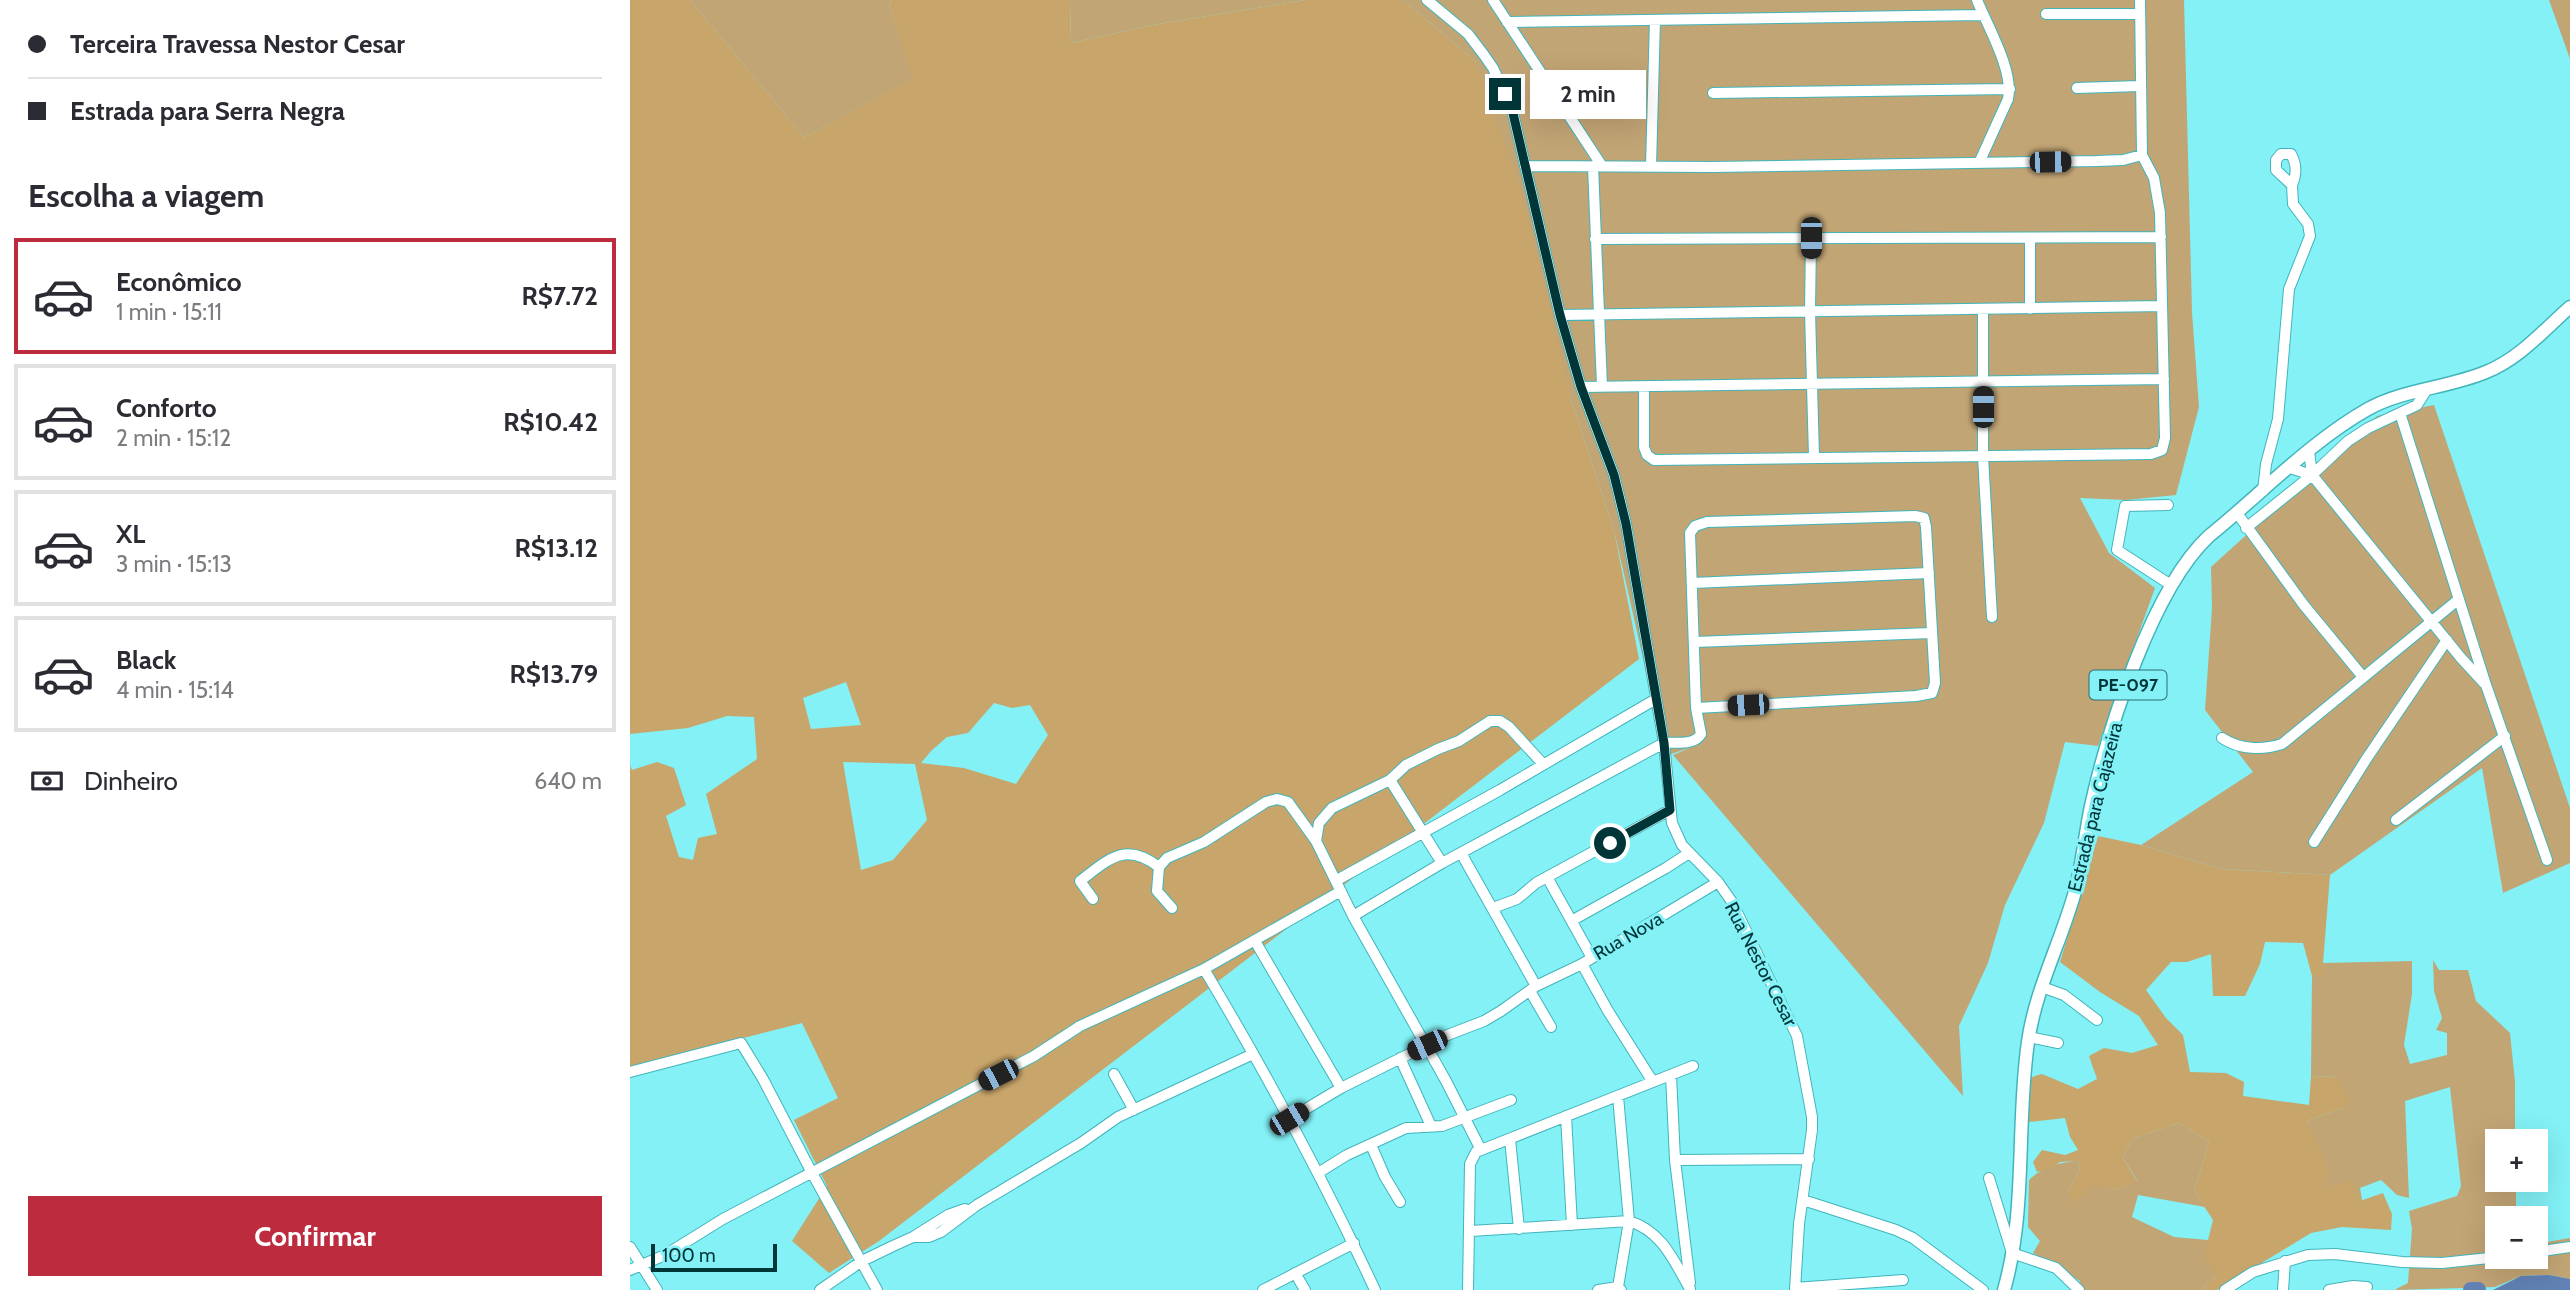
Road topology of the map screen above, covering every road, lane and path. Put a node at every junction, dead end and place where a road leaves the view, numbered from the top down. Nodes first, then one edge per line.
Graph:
1 (1427, 0) edge
2 (1493, 0) edge
3 (1977, 0) edge
4 (2140, 0) edge
5 (2140, 13) junction
6 (2046, 14) dead end
7 (1983, 15) junction
8 (1655, 20) junction
9 (1507, 22) junction
10 (2140, 86) junction
11 (2077, 88) dead end
12 (2010, 89) junction
13 (1713, 93) dead end
14 (2142, 155) junction
15 (1979, 163) junction
16 (1525, 166) junction
17 (1597, 166) junction
18 (1651, 166) junction
19 (2292, 185) dead end
20 (2161, 237) junction
21 (1811, 238) junction
22 (2030, 238) junction
23 (1595, 239) junction
24 (2162, 306) junction
25 (2570, 307) edge
26 (2030, 309) junction
27 (1983, 310) junction
28 (1810, 312) junction
29 (1599, 314) junction
30 (1560, 315) junction
31 (2164, 379) junction
32 (1983, 383) junction
33 (1811, 385) junction
34 (1602, 386) junction
35 (1581, 387) junction
36 (1644, 387) junction
37 (2427, 390) junction
38 (2400, 412) junction
39 (2309, 451) junction
40 (1983, 456) junction
41 (1814, 457) junction
42 (2290, 468) junction
43 (2312, 475) junction
44 (2263, 491) junction
45 (2168, 505) dead end
46 (2236, 513) junction
47 (2246, 528) junction
48 (1929, 573) junction
49 (1692, 583) junction
50 (2171, 585) junction
51 (2459, 599) junction
52 (1992, 617) dead end
53 (2432, 621) junction
54 (1931, 633) junction
55 (2447, 640) junction
56 (1695, 642) junction
57 (2363, 677) junction
58 (2487, 685) junction
59 (1656, 699) junction
60 (1696, 708) junction
61 (2505, 736) junction
62 (2222, 738) dead end
63 (1664, 743) junction
64 (1543, 764) junction
65 (1390, 780) junction
66 (1670, 810) junction
67 (2396, 820) dead end
68 (1424, 833) junction
69 (1316, 841) junction
70 (2314, 842) dead end
71 (1461, 853) junction
72 (1689, 853) junction
73 (2547, 860) dead end
74 (1441, 863) junction
75 (1159, 867) junction
76 (1547, 877) junction
77 (1336, 880) junction
78 (1718, 882) junction
79 (1341, 891) junction
80 (1093, 899) dead end
81 (1172, 908) dead end
82 (1493, 908) junction
83 (1353, 916) junction
84 (1573, 920) junction
85 (1255, 941) junction
86 (1591, 956) junction
87 (1582, 964) junction
88 (1205, 968) junction
89 (2042, 987) junction
90 (1533, 989) junction
91 (2097, 1020) dead end
92 (1551, 1027) dead end
93 (2029, 1037) junction
94 (2058, 1043) dead end
95 (1427, 1045) junction
96 (1253, 1054) junction
97 (1400, 1058) junction
98 (1693, 1066) dead end
99 (630, 1072) edge
100 (1114, 1074) dead end
101 (1671, 1075) junction
102 (1653, 1082) junction
103 (1340, 1088) junction
104 (1618, 1096) junction
105 (1511, 1100) dead end
106 (1420, 1104) junction
107 (1134, 1110) junction
108 (1566, 1116) junction
109 (1465, 1118) junction
110 (1289, 1119) junction
111 (1412, 1126) junction
112 (1431, 1126) junction
113 (1510, 1139) junction
114 (1371, 1145) junction
115 (1480, 1150) junction
116 (1809, 1159) junction
117 (1675, 1160) junction
118 (812, 1173) junction
119 (1318, 1173) junction
120 (1989, 1178) dead end
121 (1803, 1200) junction
122 (1401, 1202) dead end
123 (1629, 1221) junction
124 (1572, 1225) junction
125 (1519, 1229) junction
126 (1471, 1231) junction
127 (1354, 1243) junction
128 (630, 1247) edge
129 (2570, 1247) edge
130 (2548, 1250) edge
131 (2012, 1253) junction
132 (2485, 1259) edge
133 (862, 1261) junction
134 (2285, 1261) junction
135 (642, 1266) junction
136 (630, 1270) edge
137 (1294, 1273) junction
138 (1903, 1280) dead end
139 (2006, 1284) edge
140 (1854, 1287) edge
141 (2367, 1287) dead end
142 (1619, 1288) edge
143 (1691, 1289) edge
144 (1795, 1289) edge
145 (657, 1290) edge
146 (820, 1290) edge
147 (877, 1290) edge
148 (1264, 1290) edge
149 (1305, 1290) edge
150 (1375, 1290) edge
151 (1468, 1290) edge
152 (1598, 1290) edge
153 (1983, 1290) edge
154 (2079, 1290) edge
155 (2225, 1290) edge
156 (2283, 1290) edge
157 (2329, 1290) edge

1 - 16 street, Rua Nestor Cesar
2 - 9 street
3 - 7 street
4 - 5 street
5 - 6 street
5 - 10 street
7 - 8 street
7 - 12 street
8 - 9 street
8 - 18 street
9 - 17 street
10 - 11 street
10 - 14 street
12 - 13 street
12 - 15 street
14 - 15 street
14 - 20 street
15 - 18 street
16 - 17 street
16 - 30 street, Rua Nestor Cesar
17 - 18 street
17 - 23 street
19 - 44 street
20 - 22 street
20 - 24 street
21 - 22 street
21 - 23 street
21 - 28 street
22 - 26 street
23 - 29 street
24 - 26 street
24 - 31 street
25 - 37 main road, Estrada para Cajazeira / PE-097
26 - 27 street
27 - 28 street
27 - 32 street
28 - 29 street
28 - 33 street
29 - 30 street
29 - 34 street
30 - 35 street, Rua Nestor Cesar
31 - 32 street
31 - 40 street
32 - 33 street
32 - 40 street
33 - 36 street
33 - 41 street
34 - 35 street
34 - 36 street
35 - 59 street, Rua Nestor Cesar
36 - 41 street
37 - 38 street
37 - 39 main road, Estrada para Cajazeira / PE-097
38 - 43 street
38 - 51 street
39 - 42 main road, Estrada para Cajazeira / PE-097
39 - 43 street
40 - 41 street
40 - 52 street
42 - 43 street
42 - 44 main road, Estrada para Cajazeira / PE-097
43 - 47 street
43 - 53 street
44 - 46 main road, Estrada para Cajazeira / PE-097
45 - 50 street
46 - 47 street
46 - 50 main road, Estrada para Cajazeira / PE-097
47 - 57 street
48 - 49 street
48 - 49 street
48 - 54 street
49 - 56 street
50 - 89 main road, Estrada para Cajazeira / PE-097
51 - 53 street
51 - 58 street
53 - 55 street
53 - 57 street
54 - 56 street
54 - 60 street
55 - 58 street
55 - 70 street
56 - 60 street
57 - 62 street
58 - 61 street
59 - 63 street, Rua Nestor Cesar
59 - 64 street
60 - 63 street
61 - 67 street
61 - 73 street
63 - 66 street, Rua Nestor Cesar
63 - 71 street
64 - 65 street
64 - 68 street
65 - 68 street
65 - 69 street
66 - 72 street, Rua Nestor Cesar
66 - 76 street
68 - 74 street
68 - 77 street
69 - 75 street
69 - 77 street
71 - 74 street
71 - 82 street
72 - 78 street, Rua Nestor Cesar
72 - 84 street
74 - 83 street
75 - 80 street
75 - 81 street
76 - 82 street
76 - 84 street
77 - 79 street
78 - 86 street, Rua Nova
78 - 116 street, Rua Nestor Cesar
79 - 83 street
79 - 85 street
82 - 90 street
83 - 95 street
84 - 86 street
85 - 88 street
85 - 103 street
86 - 87 street, Rua Nova
87 - 90 street, Rua Nova
87 - 102 street
88 - 96 street
88 - 118 street
89 - 91 street
89 - 93 main road, Estrada para Cajazeira / PE-097
90 - 92 street
90 - 95 street, Rua Nova
93 - 94 street
93 - 131 main road, Estrada para Cajazeira / PE-097
95 - 97 street, Rua Nova
95 - 109 street
96 - 107 street
96 - 110 street
97 - 103 street, Rua Nova
97 - 106 street
98 - 101 street
99 - 118 street
100 - 107 street
101 - 102 street
101 - 117 street
102 - 104 street
103 - 110 street, Rua Nova
104 - 108 street
104 - 123 street
105 - 109 street
106 - 111 street
106 - 112 street
107 - 133 street
108 - 113 street
108 - 124 street
109 - 112 street
109 - 115 street
110 - 119 street
111 - 112 street
111 - 114 street
113 - 115 street
113 - 125 street
114 - 119 street
114 - 122 street
115 - 126 street
116 - 117 street
116 - 121 street, Rua Nestor Cesar
117 - 143 street
118 - 133 street
118 - 135 street
119 - 127 street
120 - 131 street
121 - 144 street, Rua Nestor Cesar
121 - 153 street
123 - 124 street
123 - 142 street
123 - 143 street
124 - 125 street
125 - 126 street
126 - 151 street
127 - 137 street
127 - 150 street
128 - 135 street
129 - 130 street
131 - 139 main road, Estrada para Cajazeira / PE-097
131 - 154 street
132 - 134 street
133 - 146 street
133 - 147 street
134 - 155 street
134 - 156 street
135 - 136 street
135 - 145 street
137 - 148 street
137 - 149 street
138 - 140 street
140 - 144 street
141 - 157 street
142 - 152 street

